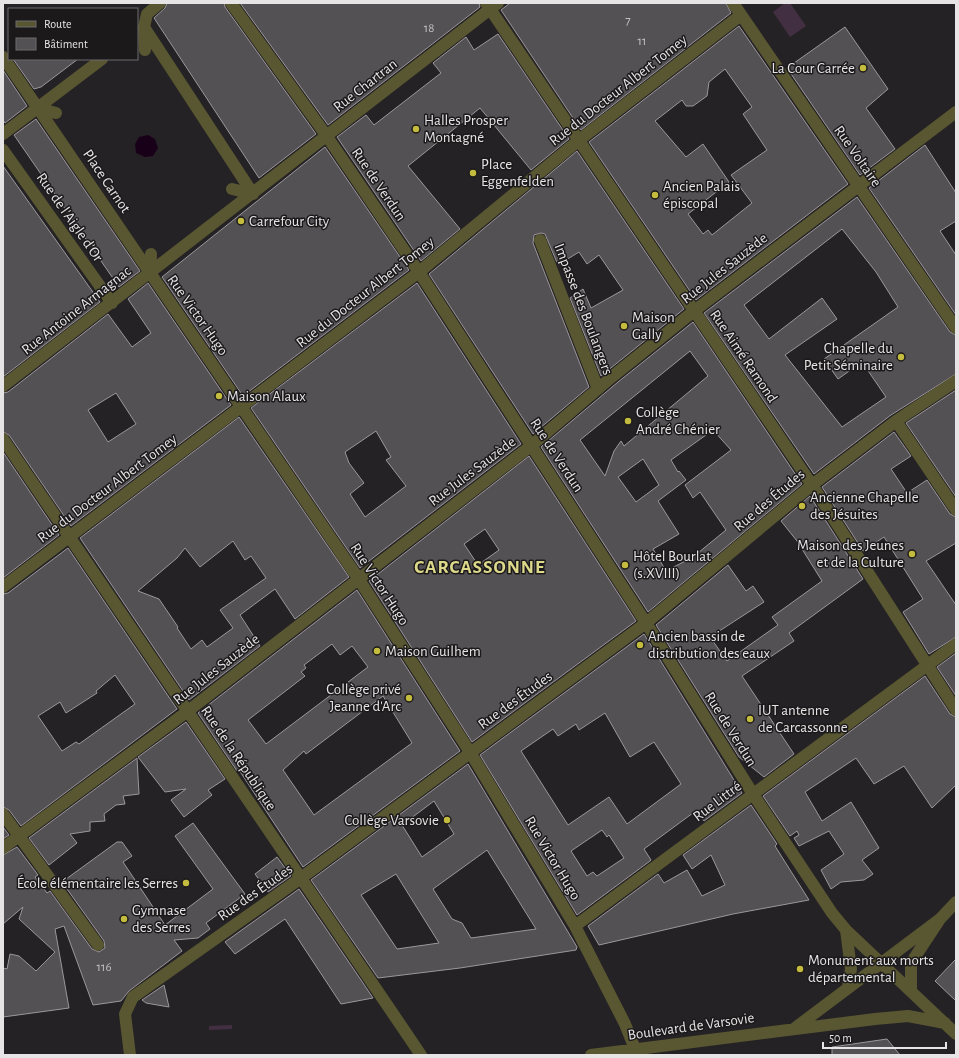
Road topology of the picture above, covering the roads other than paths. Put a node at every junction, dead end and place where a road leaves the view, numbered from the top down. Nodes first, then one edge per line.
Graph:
1 (160, 3) edge
2 (231, 3) edge
3 (733, 3) edge
4 (491, 5) edge
5 (742, 15) junction
6 (141, 30) edge
7 (145, 50) dead end
8 (3, 57) edge
9 (101, 60) edge
10 (38, 108) junction
11 (956, 112) edge
12 (56, 113) dead end
13 (3, 134) edge
14 (326, 135) junction
15 (578, 141) junction
16 (3, 150) edge
17 (858, 185) junction
18 (232, 190) dead end
19 (253, 194) junction
20 (540, 240) dead end
21 (150, 254) dead end
22 (419, 272) junction
23 (150, 273) junction
24 (112, 303) junction
25 (694, 311) junction
26 (956, 328) edge
27 (956, 381) edge
28 (3, 386) edge
29 (598, 389) junction
30 (242, 406) junction
31 (896, 421) junction
32 (3, 439) edge
33 (532, 445) junction
34 (812, 485) junction
35 (956, 510) edge
36 (70, 537) junction
37 (358, 578) junction
38 (3, 588) edge
39 (646, 623) junction
40 (956, 644) edge
41 (926, 666) junction
42 (956, 710) edge
43 (188, 711) junction
44 (470, 752) junction
45 (753, 794) junction
46 (3, 814) edge
47 (19, 837) junction
48 (3, 848) edge
49 (301, 878) junction
50 (956, 902) edge
51 (940, 919) junction
52 (575, 926) junction
53 (846, 930) junction
54 (98, 945) dead end
55 (881, 963) junction
56 (848, 987) junction
57 (911, 991) junction
58 (945, 1023) junction
59 (795, 1028) junction
60 (956, 1034) edge
61 (635, 1049) junction
62 (130, 1055) edge
63 (422, 1055) edge
64 (591, 1055) edge

1 - 6 street
2 - 14 street, Rue de Verdun
3 - 5 street, Rue Voltaire
4 - 14 street, Rue Chartran
4 - 15 street, Rue Aimé Ramond
5 - 15 street, Rue du Docteur Albert Tomey
5 - 17 street, Rue Voltaire
6 - 7 street
6 - 19 street
8 - 10 street, Place Carnot
9 - 10 street
10 - 12 street
10 - 13 street
10 - 23 street, Place Carnot
11 - 17 street, Rue Jules Sauzède
14 - 19 street, Rue Chartran
14 - 22 street, Rue de Verdun
15 - 22 street, Rue du Docteur Albert Tomey
15 - 25 street, Rue Aimé Ramond
16 - 24 street, Rue de l'Aigle d'Or
17 - 25 street, Rue Jules Sauzède
17 - 26 street, Rue Voltaire
18 - 19 street
19 - 23 street
20 - 29 street, Impasse des Boulangers
21 - 23 street
22 - 30 street, Rue du Docteur Albert Tomey
22 - 33 street, Rue de Verdun
23 - 24 street, Rue Antoine Armagnac
23 - 30 street, Rue Victor Hugo
24 - 28 street, Rue Antoine Armagnac
25 - 29 street, Rue Jules Sauzède
25 - 34 street, Rue Aimé Ramond
27 - 31 street, Rue des Études
29 - 33 street, Rue Jules Sauzède
30 - 36 street, Rue du Docteur Albert Tomey
30 - 37 street, Rue Victor Hugo
31 - 34 street, Rue des Études
31 - 35 street
32 - 36 street, Rue de la République
33 - 37 street, Rue Jules Sauzède
33 - 39 street, Rue de Verdun
34 - 39 street, Rue des Études
34 - 41 street, Rue Aimé Ramond
36 - 38 street, Rue du Docteur Albert Tomey
36 - 43 street, Rue de la République
37 - 43 street, Rue Jules Sauzède
37 - 44 street, Rue Victor Hugo
39 - 44 street, Rue des Études
39 - 45 street, Rue de Verdun
40 - 41 street, Rue Littré
41 - 42 street, Rue Aimé Ramond
41 - 45 street, Rue Littré
43 - 47 street, Rue Jules Sauzède
43 - 49 street, Rue de la République
44 - 49 street, Rue des Études
44 - 52 street, Rue Victor Hugo
45 - 52 street, Rue Littré
45 - 53 street, Rue de Verdun
46 - 47 street
47 - 48 street, Rue Jules Sauzède
47 - 54 street
49 - 62 street, Rue des Études
49 - 63 street, Rue de la République
50 - 51 street
51 - 55 street
51 - 57 street
52 - 61 street, Rue Victor Hugo
53 - 55 street, Rue de Verdun
53 - 56 street
55 - 56 street
55 - 57 street, Rue de Verdun
56 - 59 street
57 - 58 street, Rue de Verdun
58 - 59 street, Boulevard de Varsovie
58 - 60 street, Rue de Verdun
59 - 61 street, Boulevard de Varsovie
61 - 64 street, Boulevard de Varsovie

